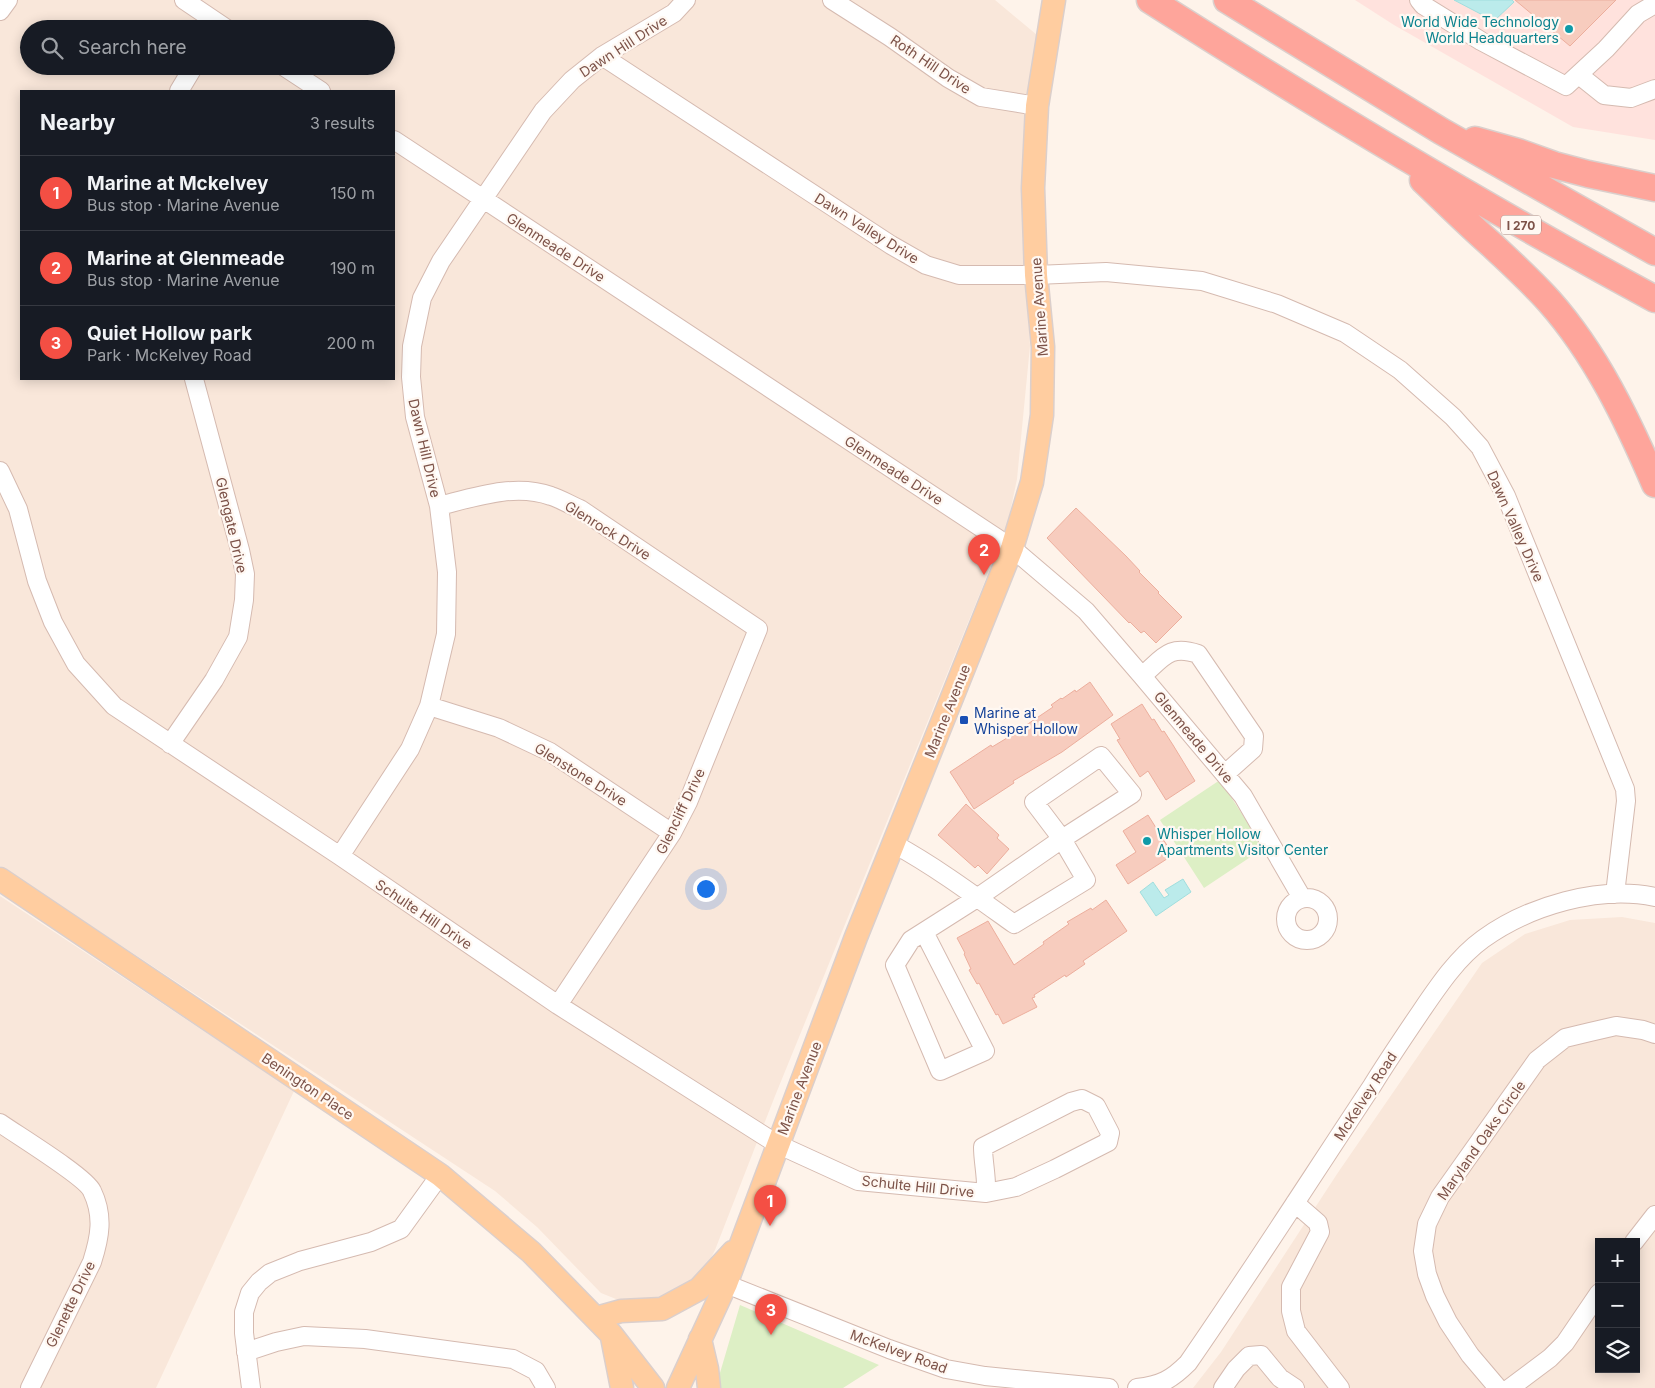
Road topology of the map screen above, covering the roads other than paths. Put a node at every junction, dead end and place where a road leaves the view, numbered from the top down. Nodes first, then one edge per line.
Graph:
1 (8, 0) edge
2 (184, 0) edge
3 (686, 0) edge
4 (832, 0) edge
5 (1054, 0) edge
6 (1150, 0) edge
7 (1227, 0) edge
8 (1419, 0) edge
9 (1655, 4) edge
10 (0, 11) edge
11 (212, 20) edge
12 (602, 56) junction
13 (189, 75) edge
14 (297, 75) edge
15 (1579, 75) junction
16 (1655, 89) edge
17 (180, 90) edge
18 (319, 90) edge
19 (1038, 106) junction
20 (1441, 131) junction
21 (395, 141) edge
22 (1389, 148) junction
23 (1655, 188) edge
24 (484, 200) junction
25 (1655, 252) edge
26 (1036, 275) junction
27 (1655, 299) edge
28 (194, 380) edge
29 (0, 471) edge
30 (1655, 484) edge
31 (439, 506) junction
32 (1012, 548) junction
33 (758, 629) joint
34 (1142, 676) junction
35 (429, 706) junction
36 (170, 744) junction
37 (1225, 774) junction
38 (672, 833) junction
39 (1062, 839) junction
40 (894, 844) junction
41 (340, 856) junction
42 (0, 879) edge
43 (1615, 894) junction
44 (1655, 897) edge
45 (977, 898) junction
46 (1302, 898) dead end
47 (924, 932) junction
48 (558, 1005) junction
49 (1655, 1034) edge
50 (0, 1123) edge
51 (777, 1144) junction
52 (440, 1175) junction
53 (986, 1193) junction
54 (1295, 1203) junction
55 (1655, 1215) edge
56 (1637, 1238) edge
57 (741, 1244) junction
58 (726, 1284) junction
59 (1595, 1299) edge
60 (604, 1326) junction
61 (700, 1339) junction
62 (246, 1352) junction
63 (30, 1388) edge
64 (251, 1388) edge
65 (546, 1388) edge
66 (622, 1388) edge
67 (653, 1388) edge
68 (678, 1388) edge
69 (709, 1388) edge
70 (1109, 1388) edge
71 (1137, 1388) edge
72 (1224, 1388) edge
73 (1295, 1388) edge
74 (1340, 1388) edge
75 (1498, 1388) edge
76 (1510, 1388) edge

1 - 10 street
2 - 11 street
3 - 12 street, Dawn Hill Drive
4 - 19 street, Roth Hill Drive
5 - 19 main road, Marine Avenue
6 - 22 highway, I 270
7 - 20 highway
8 - 15 street
9 - 15 street
12 - 24 street, Dawn Hill Drive
12 - 26 street, Dawn Valley Drive
13 - 17 street
14 - 18 street
15 - 16 street
19 - 26 main road, Marine Avenue
20 - 23 highway
20 - 25 highway
21 - 24 street, Glenmeade Drive
22 - 27 highway, I 270
22 - 30 highway
24 - 31 street, Dawn Hill Drive
24 - 32 street, Glenmeade Drive
26 - 32 main road, Marine Avenue
26 - 43 street, Dawn Valley Drive
28 - 36 street, Glengate Drive
29 - 36 street, Schulte Hill Drive
31 - 33 street, Glenrock Drive
31 - 35 street, Dawn Hill Drive
32 - 34 street, Glenmeade Drive
32 - 40 main road, Marine Avenue
33 - 38 street, Glencliff Drive
34 - 37 street, Glenmeade Drive
34 - 37 street
35 - 38 street, Glenstone Drive
35 - 41 street, Dawn Hill Drive
36 - 41 street, Schulte Hill Drive
37 - 46 street, Glenmeade Drive
38 - 48 street, Glencliff Drive
39 - 39 street
39 - 45 street
39 - 45 street
40 - 45 street
40 - 51 main road, Marine Avenue
41 - 48 street, Schulte Hill Drive
42 - 52 main road, Benington Place
43 - 44 street, McKelvey Road
43 - 54 street, McKelvey Road
45 - 47 street
47 - 47 street
48 - 51 street, Schulte Hill Drive
49 - 75 street, Maryland Oaks Circle
50 - 63 street, Glenette Drive
51 - 53 street, Schulte Hill Drive
51 - 57 main road, Marine Avenue
52 - 60 main road, Benington Place
52 - 62 street
53 - 53 street, Schulte Hill Drive
54 - 71 street, McKelvey Road
54 - 74 street
55 - 56 street
57 - 58 main road, Marine Avenue
57 - 60 main road
58 - 61 main road, Marine Avenue
58 - 70 street, McKelvey Road
59 - 76 street
60 - 66 main road
60 - 67 main road
61 - 68 main road, Marine Avenue
61 - 69 main road
62 - 64 street
62 - 65 street
72 - 73 street

